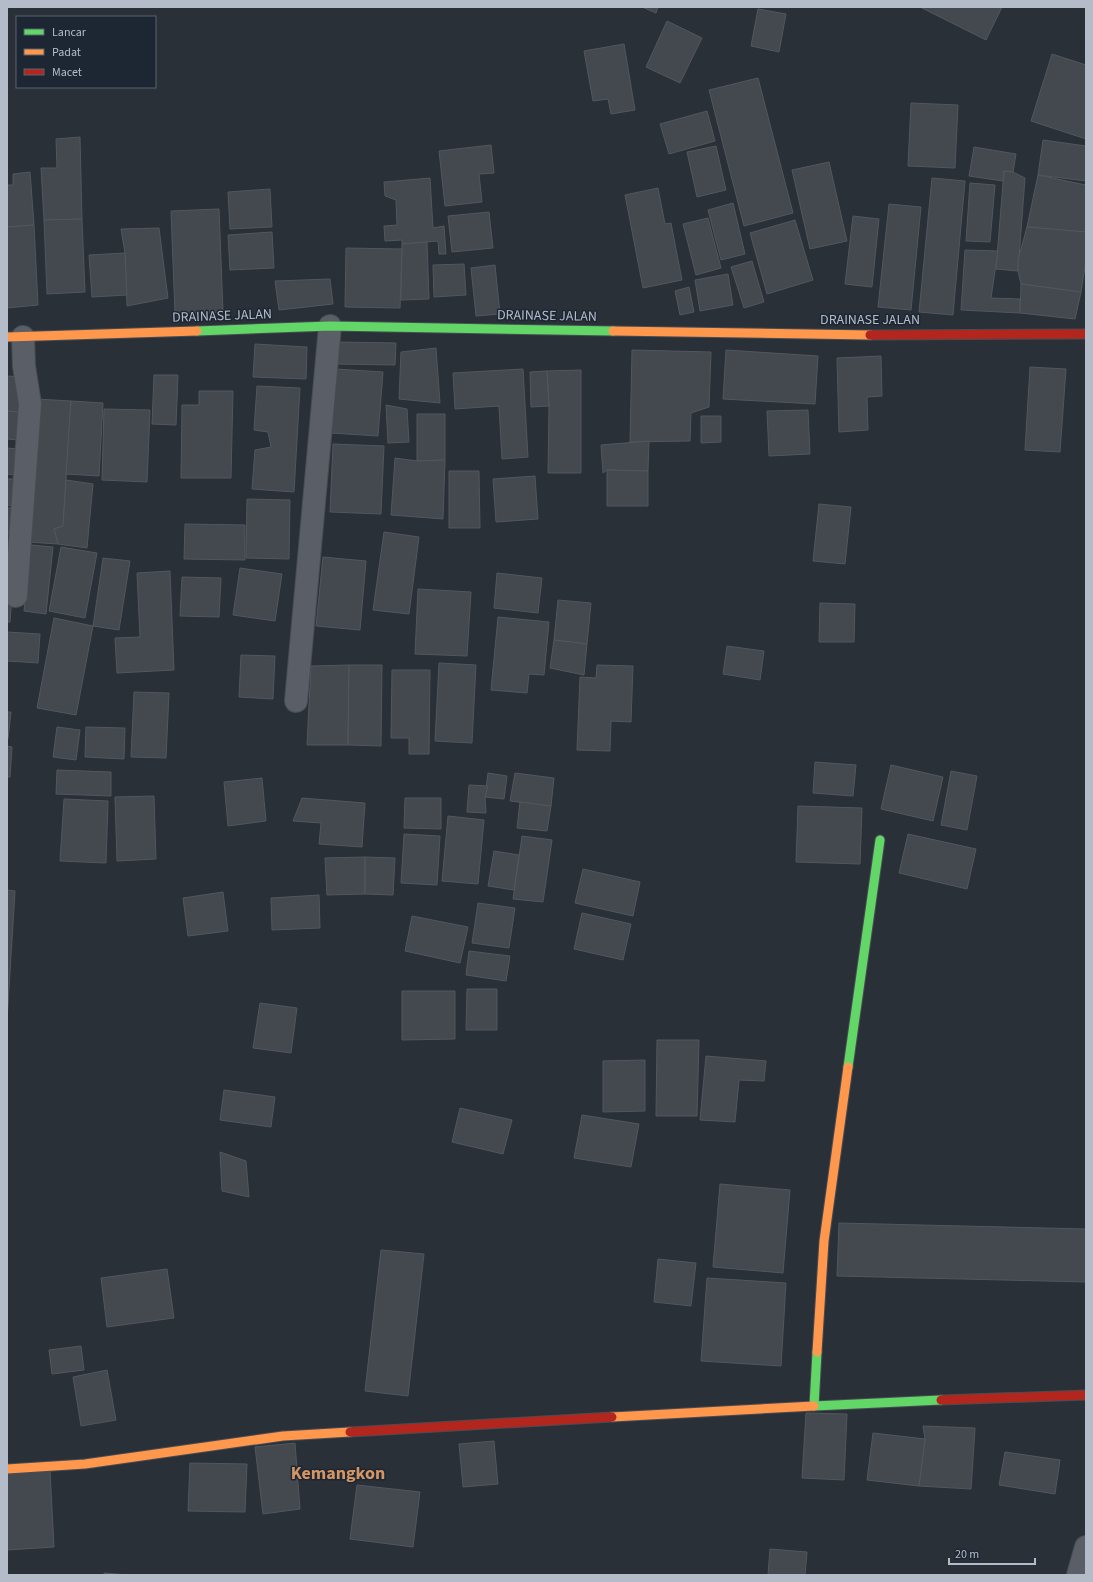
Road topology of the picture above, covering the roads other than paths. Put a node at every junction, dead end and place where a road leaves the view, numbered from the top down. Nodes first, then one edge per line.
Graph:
1 (330, 326) junction
2 (1086, 334) edge
3 (15, 337) edge
4 (16, 596) dead end
5 (296, 701) dead end
6 (880, 840) dead end
7 (1086, 1395) edge
8 (814, 1406) junction
9 (7, 1470) edge
10 (1086, 1547) edge
11 (1078, 1575) edge

1 - 2 street, DRAINASE JALAN
1 - 3 street, DRAINASE JALAN
1 - 5 street
3 - 4 street
6 - 8 street
7 - 8 street
8 - 9 street
10 - 11 street

